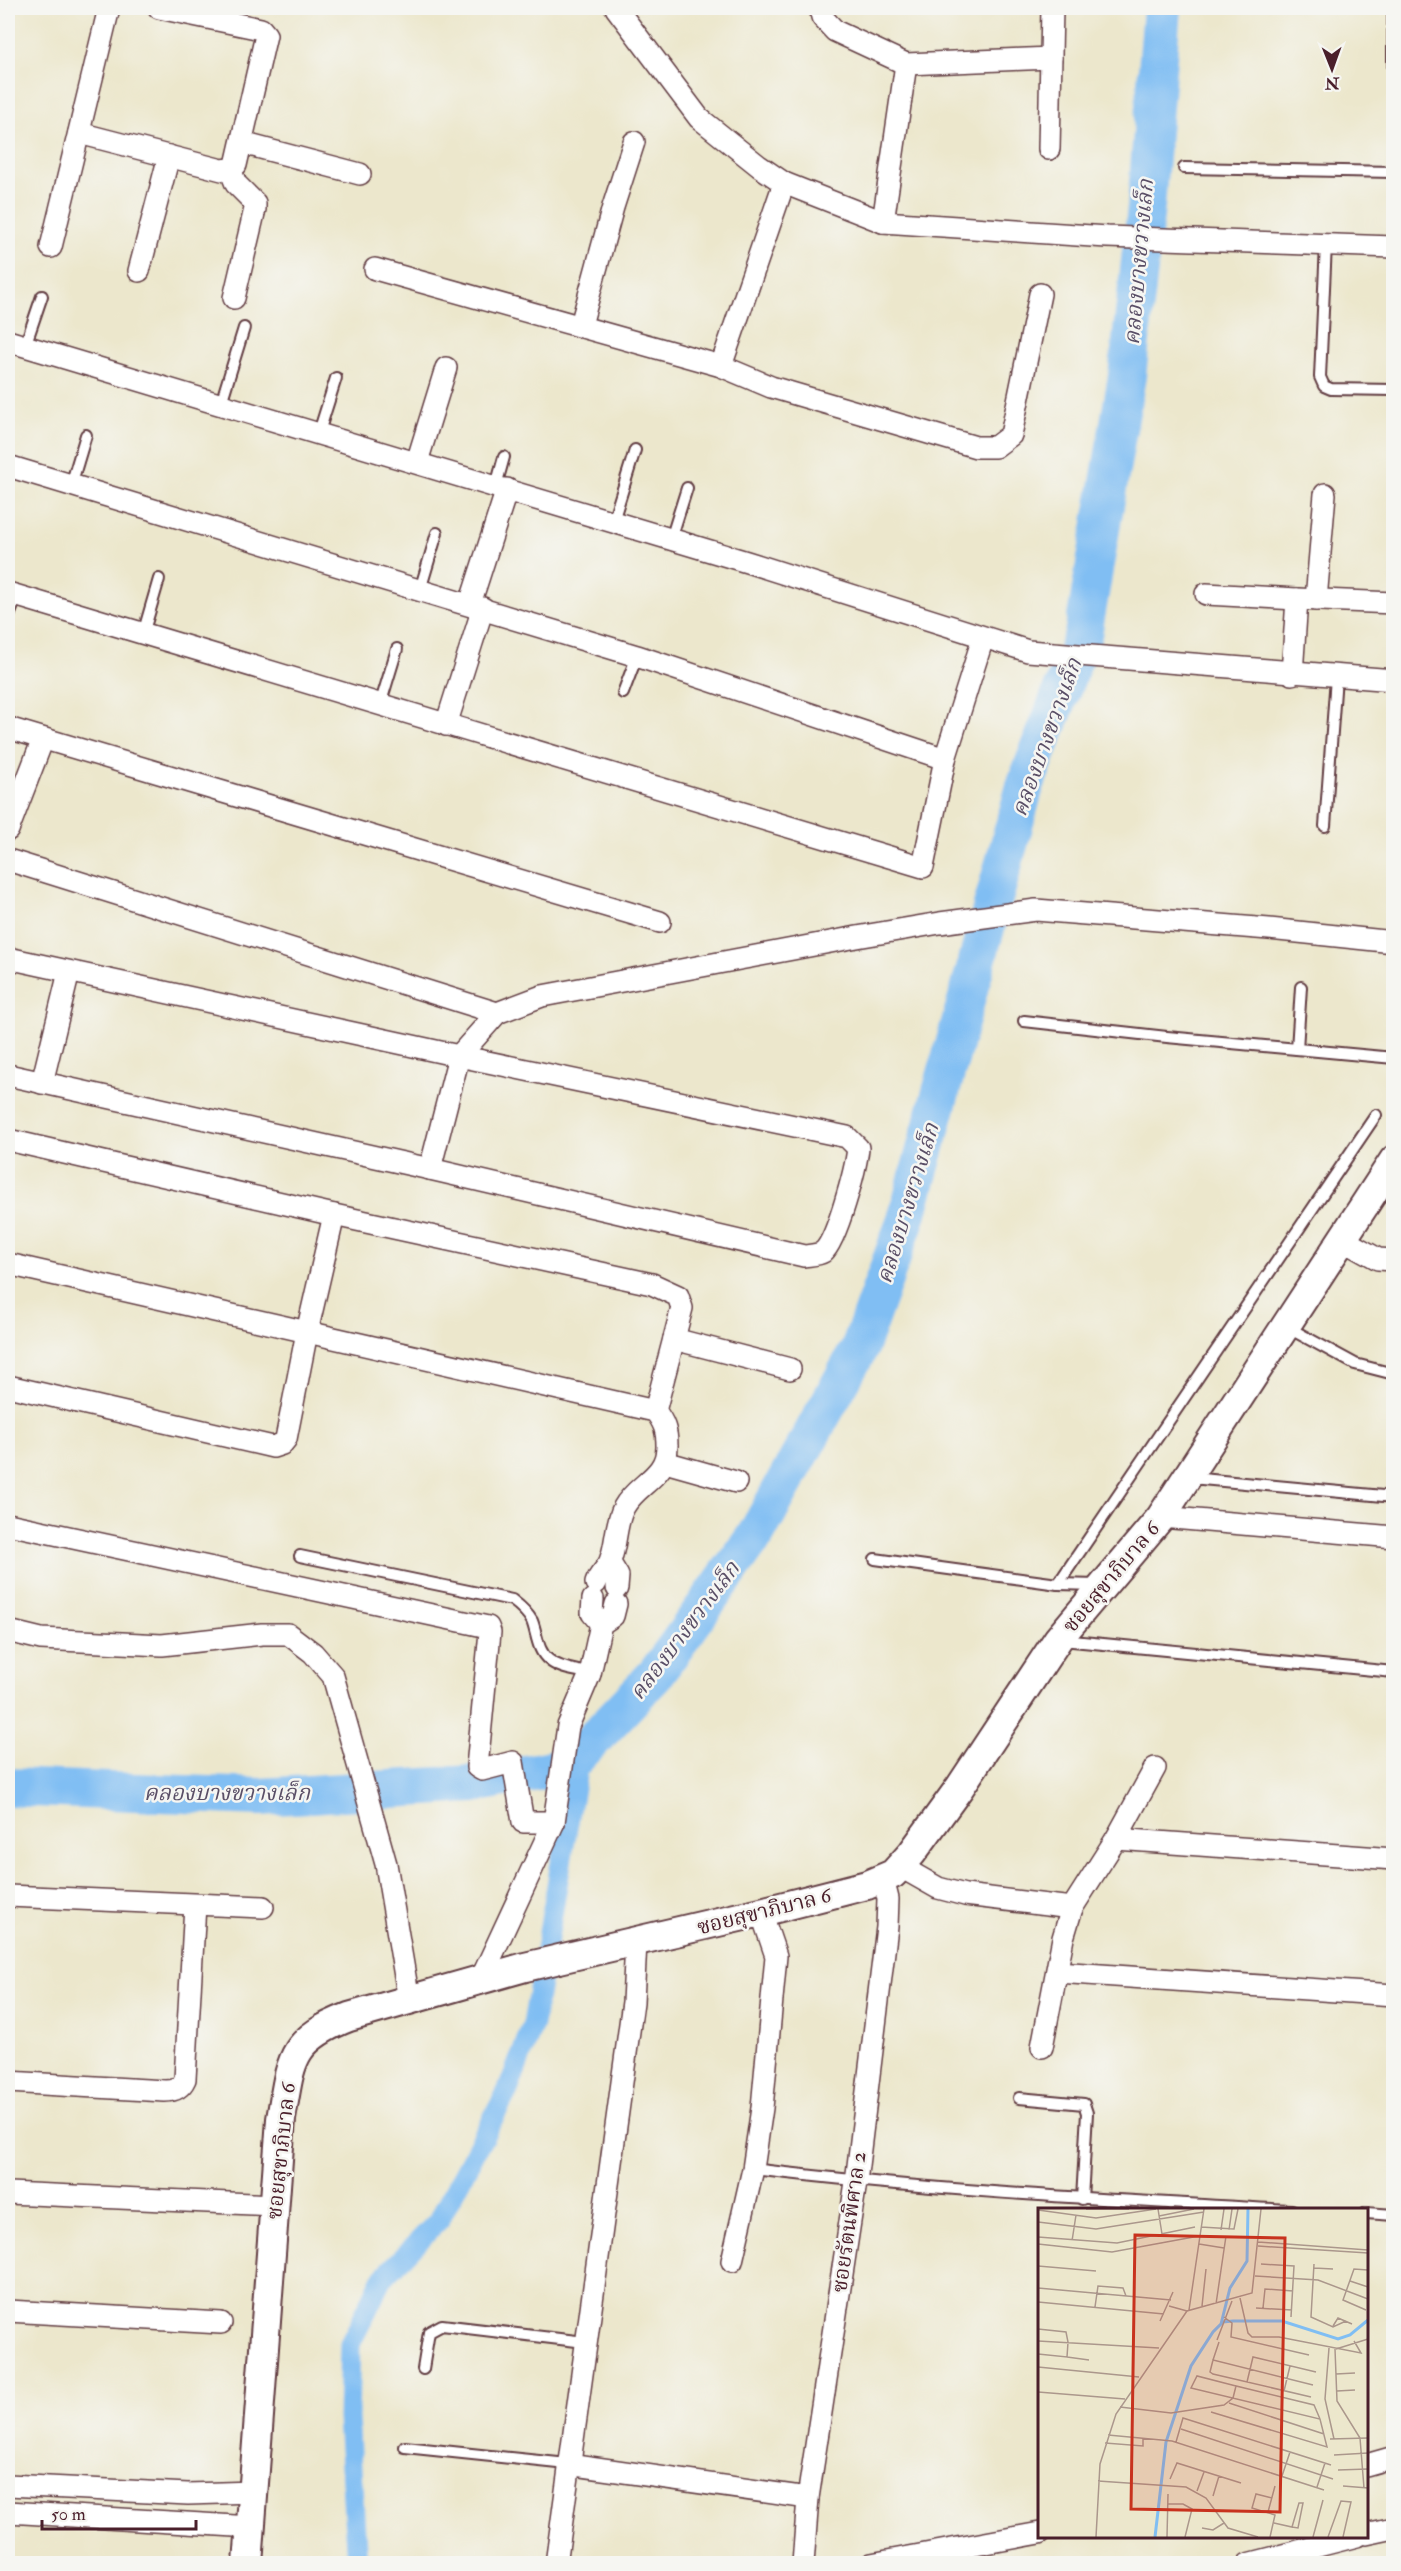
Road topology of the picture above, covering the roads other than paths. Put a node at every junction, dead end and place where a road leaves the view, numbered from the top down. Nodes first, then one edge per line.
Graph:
1 (110, 8) edge
2 (159, 8) edge
3 (616, 8) edge
4 (820, 8) edge
5 (1052, 8) edge
6 (1393, 8) edge
7 (1051, 58) junction
8 (906, 64) junction
9 (79, 133) junction
10 (634, 142) dead end
11 (242, 143) junction
12 (1048, 149) dead end
13 (169, 156) junction
14 (1184, 168) dead end
15 (230, 169) junction
16 (1393, 172) edge
17 (360, 174) dead end
18 (784, 183) junction
19 (883, 222) junction
20 (1326, 244) junction
21 (1394, 246) edge
22 (51, 247) dead end
23 (375, 268) dead end
24 (139, 271) dead end
25 (1040, 294) dead end
26 (42, 296) dead end
27 (234, 298) dead end
28 (581, 325) junction
29 (244, 328) dead end
30 (16, 344) edge
31 (721, 366) junction
32 (446, 368) dead end
33 (336, 378) dead end
34 (1394, 390) edge
35 (221, 403) junction
36 (319, 432) junction
37 (86, 435) dead end
38 (635, 450) dead end
39 (504, 457) dead end
40 (417, 462) junction
41 (8, 466) edge
42 (71, 485) junction
43 (501, 488) junction
44 (687, 488) dead end
45 (1324, 494) dead end
46 (613, 521) junction
47 (437, 533) dead end
48 (671, 539) junction
49 (159, 579) dead end
50 (420, 590) junction
51 (12, 594) edge
52 (1206, 594) dead end
53 (1306, 599) junction
54 (1394, 603) edge
55 (477, 606) junction
56 (8, 618) edge
57 (143, 634) junction
58 (983, 638) junction
59 (397, 649) dead end
60 (637, 656) junction
61 (1292, 674) junction
62 (1336, 676) junction
63 (1394, 680) edge
64 (623, 693) dead end
65 (380, 705) junction
66 (446, 725) junction
67 (8, 728) edge
68 (43, 739) junction
69 (945, 759) junction
70 (1325, 826) dead end
71 (8, 830) edge
72 (8, 860) edge
73 (660, 922) dead end
74 (1394, 942) edge
75 (8, 958) edge
76 (69, 972) junction
77 (1301, 987) dead end
78 (497, 1013) junction
79 (1024, 1021) dead end
80 (1297, 1049) junction
81 (459, 1056) junction
82 (1394, 1058) edge
83 (8, 1075) edge
84 (42, 1083) junction
85 (1376, 1115) dead end
86 (8, 1140) edge
87 (430, 1169) junction
88 (1389, 1179) edge
89 (334, 1215) junction
90 (1342, 1239) junction
91 (1394, 1260) edge
92 (8, 1264) edge
93 (1285, 1326) junction
94 (307, 1332) junction
95 (674, 1339) junction
96 (789, 1369) dead end
97 (1394, 1374) edge
98 (8, 1386) edge
99 (656, 1412) junction
100 (665, 1462) junction
101 (1186, 1478) junction
102 (736, 1482) dead end
103 (1394, 1497) edge
104 (1161, 1517) junction
105 (8, 1524) edge
106 (1394, 1537) edge
107 (300, 1556) dead end
108 (875, 1559) dead end
109 (610, 1563) junction
110 (1058, 1584) junction
111 (1105, 1586) junction
112 (601, 1624) junction
113 (8, 1631) edge
114 (1059, 1639) junction
115 (1394, 1672) edge
116 (590, 1674) junction
117 (1155, 1768) dead end
118 (554, 1822) junction
119 (1116, 1839) junction
120 (1394, 1859) edge
121 (892, 1873) junction
122 (8, 1896) edge
123 (195, 1905) junction
124 (263, 1907) dead end
125 (1072, 1908) junction
126 (761, 1912) junction
127 (636, 1942) junction
128 (1057, 1972) junction
129 (489, 1978) junction
130 (1394, 1995) edge
131 (409, 2000) junction
132 (1042, 2047) dead end
133 (8, 2082) edge
134 (1019, 2098) dead end
135 (753, 2169) junction
136 (856, 2182) junction
137 (8, 2193) edge
138 (1082, 2199) junction
139 (275, 2205) junction
140 (1255, 2208) edge
141 (1368, 2213) edge
142 (1394, 2215) edge
143 (732, 2261) dead end
144 (8, 2311) edge
145 (221, 2323) dead end
146 (585, 2342) junction
147 (423, 2369) dead end
148 (405, 2447) dead end
149 (1394, 2457) edge
150 (568, 2464) junction
151 (1368, 2464) edge
152 (8, 2485) edge
153 (254, 2492) junction
154 (188, 2493) junction
155 (808, 2498) junction
156 (8, 2512) edge
157 (188, 2523) junction
158 (251, 2527) junction
159 (1394, 2528) edge
160 (1038, 2533) edge
161 (1368, 2534) edge
162 (1349, 2538) edge
163 (248, 2564) edge
164 (556, 2564) edge
165 (803, 2564) edge
166 (871, 2564) edge
167 (1248, 2564) edge

1 - 9 street
2 - 11 street
3 - 18 street
4 - 8 street
5 - 7 street
6 - 16 lane
7 - 8 street
7 - 12 street
8 - 19 street
9 - 13 street
9 - 22 street
10 - 28 street
11 - 15 street
11 - 17 street
13 - 15 street
13 - 24 street
14 - 16 lane
15 - 27 street
18 - 19 street
18 - 31 street
19 - 20 street
20 - 21 street
20 - 34 lane
23 - 28 street
25 - 31 street
26 - 30 lane
28 - 31 street
29 - 35 lane
30 - 35 street
32 - 40 street
33 - 36 lane
35 - 36 street
36 - 40 street
37 - 42 lane
38 - 46 lane
39 - 43 lane
40 - 43 street
41 - 42 street
42 - 50 street
43 - 46 street
43 - 55 street
44 - 48 lane
45 - 53 street
46 - 48 street
47 - 50 lane
48 - 58 street
49 - 57 lane
50 - 55 street
51 - 56 lane
51 - 57 street
52 - 53 street
53 - 54 street
53 - 61 street
55 - 60 street
55 - 66 street
57 - 65 street
58 - 61 street
58 - 69 street
59 - 65 lane
60 - 64 lane
60 - 69 street
61 - 62 street
62 - 63 street
62 - 70 lane
65 - 66 street
66 - 69 street
67 - 68 street
68 - 71 street
68 - 73 street
72 - 78 street
74 - 78 street
75 - 76 street
76 - 81 street
76 - 84 street
77 - 80 lane
78 - 81 street
79 - 80 lane
80 - 82 lane
81 - 87 street
81 - 87 street
83 - 84 street
84 - 87 street
85 - 110 lane
86 - 89 street
88 - 90 street, ซอยสุขาภิบาล 6
89 - 94 street
89 - 95 street
90 - 91 street
90 - 93 street, ซอยสุขาภิบาล 6
92 - 94 street
93 - 97 lane
93 - 101 street, ซอยสุขาภิบาล 6
94 - 98 street
94 - 99 street
95 - 96 street
95 - 99 street
99 - 100 street
100 - 102 street
100 - 109 street
101 - 103 lane
101 - 104 street, ซอยสุขาภิบาล 6
104 - 106 street
104 - 111 street, ซอยสุขาภิบาล 6
105 - 118 street
107 - 116 lane
108 - 110 lane
109 - 112 street
109 - 112 street
110 - 111 lane
111 - 114 street, ซอยสุขาภิบาล 6
112 - 116 street
113 - 131 street
114 - 115 lane
114 - 121 street, ซอยสุขาภิบาล 6
116 - 118 street
117 - 119 street
118 - 129 street
119 - 120 street
119 - 125 street
121 - 125 street
121 - 126 street, ซอยสุขาภิบาล 6
121 - 136 street, ซอยรัตนพิศาล 2
122 - 123 street
123 - 124 street
123 - 133 street
125 - 128 street
126 - 127 street, ซอยสุขาภิบาล 6
126 - 135 street
127 - 129 street, ซอยสุขาภิบาล 6
127 - 146 street
128 - 130 street
128 - 132 street
129 - 131 street, ซอยสุขาภิบาล 6
131 - 139 street, ซอยสุขาภิบาล 6
134 - 138 lane
135 - 136 lane
135 - 143 street
136 - 138 lane
136 - 155 street, ซอยรัตนพิศาล 2
137 - 139 street
138 - 140 lane
139 - 153 street, ซอยสุขาภิบาล 6
141 - 142 lane
144 - 145 street
146 - 147 lane
146 - 150 street
148 - 150 lane
149 - 151 street
150 - 155 street
150 - 164 street
152 - 154 street
153 - 154 street
153 - 158 street, ซอยสุขาภิบาล 6
154 - 157 street
155 - 165 street, ซอยรัตนพิศาล 2
156 - 157 street
157 - 158 street
158 - 163 street, ซอยสุขาภิบาล 6
159 - 161 street
160 - 166 street
162 - 167 street

